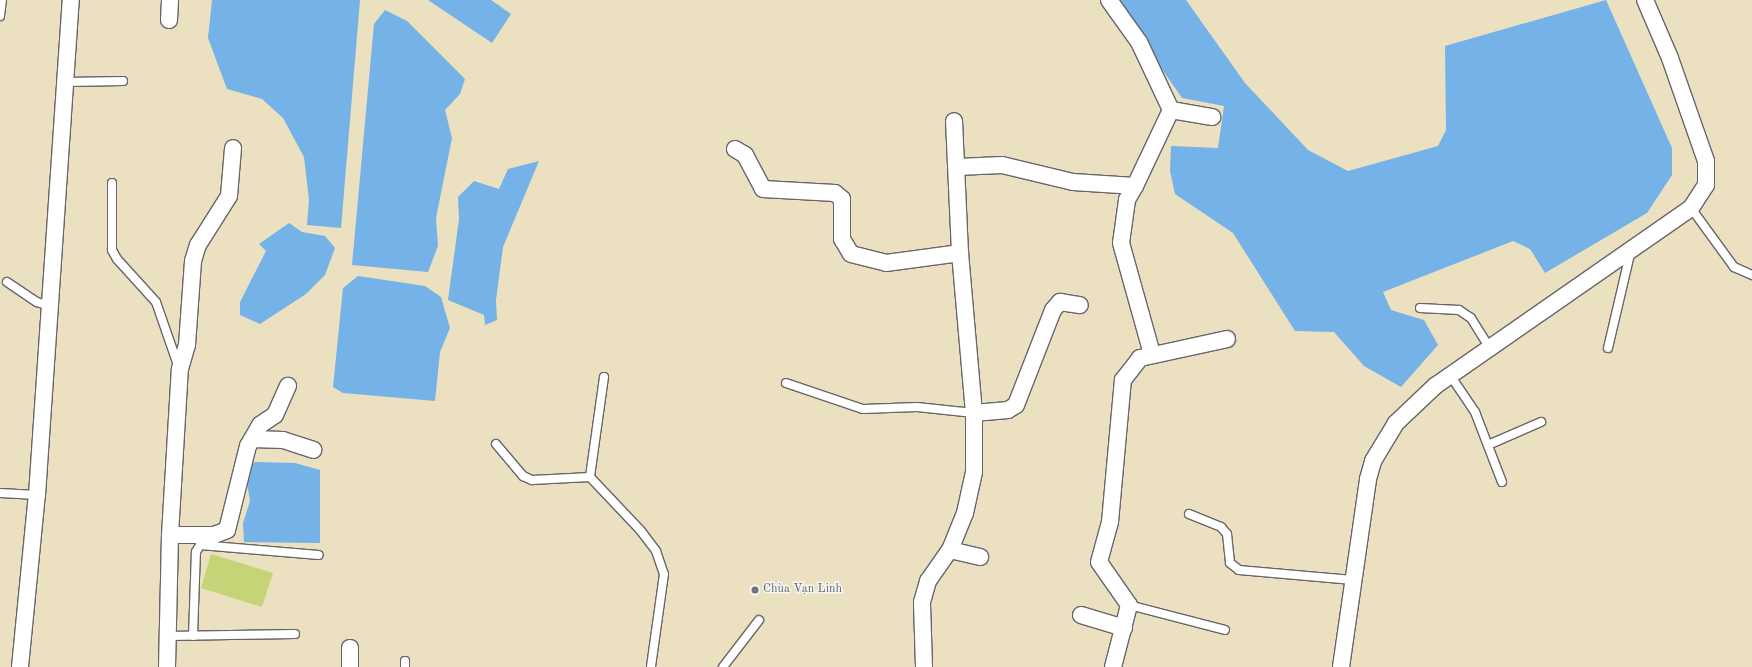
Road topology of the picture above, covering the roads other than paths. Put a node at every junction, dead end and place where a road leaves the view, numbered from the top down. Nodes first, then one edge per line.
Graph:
1 (2, 0) edge
2 (71, 0) edge
3 (170, 0) edge
4 (1109, 0) edge
5 (1645, 0) edge
6 (0, 16) edge
7 (169, 20) dead end
8 (123, 81) dead end
9 (66, 82) junction
10 (1171, 110) junction
11 (1212, 117) dead end
12 (954, 121) dead end
13 (233, 148) dead end
14 (735, 148) dead end
15 (957, 167) junction
16 (112, 183) dead end
17 (1135, 186) junction
18 (1691, 208) junction
19 (1632, 250) junction
20 (960, 254) junction
21 (1752, 275) edge
22 (7, 282) dead end
23 (1080, 305) dead end
24 (52, 307) junction
25 (1420, 308) dead end
26 (1226, 339) dead end
27 (1490, 348) junction
28 (1608, 348) dead end
29 (1152, 354) junction
30 (180, 369) junction
31 (1450, 375) junction
32 (604, 377) dead end
33 (786, 383) dead end
34 (288, 386) dead end
35 (974, 413) junction
36 (1541, 422) dead end
37 (252, 439) junction
38 (496, 444) dead end
39 (1488, 444) junction
40 (313, 450) dead end
41 (590, 477) junction
42 (1502, 482) dead end
43 (0, 493) edge
44 (38, 495) junction
45 (1189, 514) dead end
46 (170, 535) junction
47 (950, 550) junction
48 (319, 555) dead end
49 (980, 556) dead end
50 (1353, 580) junction
51 (1129, 604) junction
52 (1081, 615) dead end
53 (759, 620) dead end
54 (1124, 628) junction
55 (1225, 630) dead end
56 (295, 634) dead end
57 (168, 636) junction
58 (194, 636) junction
59 (350, 648) dead end
60 (20, 667) edge
61 (167, 667) edge
62 (350, 667) edge
63 (651, 667) edge
64 (723, 667) edge
65 (924, 667) edge
66 (1113, 667) edge
67 (1342, 667) edge

1 - 6 lane
2 - 9 street
3 - 7 street
4 - 10 street
5 - 18 street
8 - 9 lane
9 - 24 street
10 - 11 street
10 - 17 street
12 - 15 street
13 - 30 street
14 - 20 street
15 - 17 street
15 - 20 street
16 - 30 lane
17 - 29 street
18 - 19 street
18 - 21 lane
19 - 27 street
19 - 28 lane
20 - 35 street
22 - 24 lane
23 - 35 street
24 - 44 street
25 - 27 lane
26 - 29 street
27 - 31 street
29 - 51 street
30 - 46 street
31 - 39 lane
31 - 50 street
32 - 41 lane
33 - 35 lane
34 - 37 street
35 - 47 street
36 - 39 lane
37 - 40 street
37 - 46 street
38 - 41 lane
39 - 42 lane
41 - 63 lane
43 - 44 lane
44 - 60 street
45 - 50 lane
46 - 57 street
47 - 49 street
47 - 65 street
48 - 58 lane
50 - 67 street
51 - 54 street
51 - 55 lane
52 - 54 street
53 - 64 lane
54 - 66 street
56 - 58 lane
57 - 58 lane
57 - 61 street
59 - 62 street

